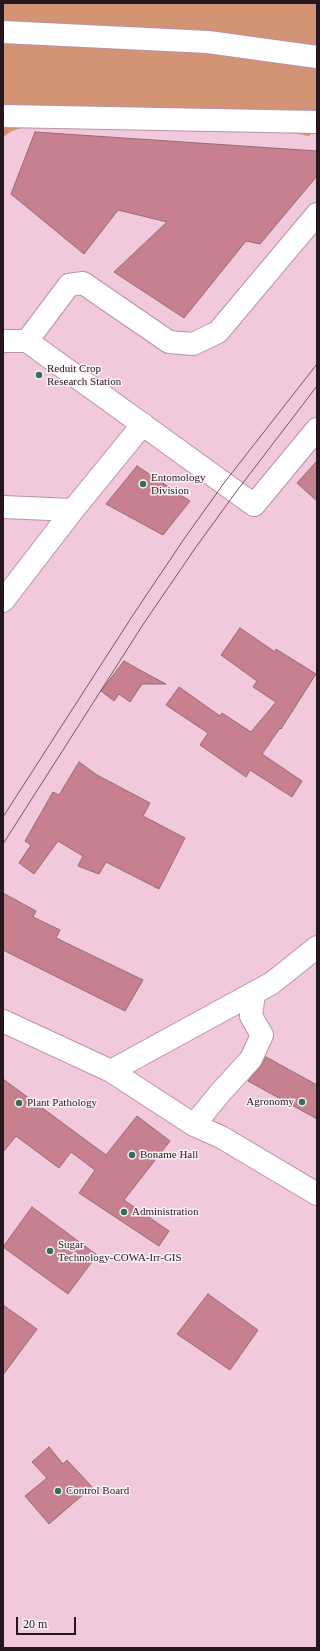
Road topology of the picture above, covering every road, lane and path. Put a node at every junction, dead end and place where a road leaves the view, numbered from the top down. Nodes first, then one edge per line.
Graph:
1 (3, 32) edge
2 (317, 57) edge
3 (3, 116) edge
4 (317, 122) edge
5 (317, 214) edge
6 (3, 341) edge
7 (27, 341) junction
8 (143, 424) junction
9 (317, 429) edge
10 (3, 507) edge
11 (73, 510) junction
12 (3, 601) edge
13 (317, 947) edge
14 (254, 993) junction
15 (3, 1021) edge
16 (111, 1071) junction
17 (194, 1125) junction
18 (317, 1194) edge

1 - 2 street
3 - 4 street
5 - 7 street
6 - 7 street
7 - 8 street
8 - 9 street
8 - 11 street
10 - 11 street
11 - 12 street
13 - 14 street
14 - 16 street
14 - 17 street
15 - 16 street
16 - 17 street
17 - 18 street

